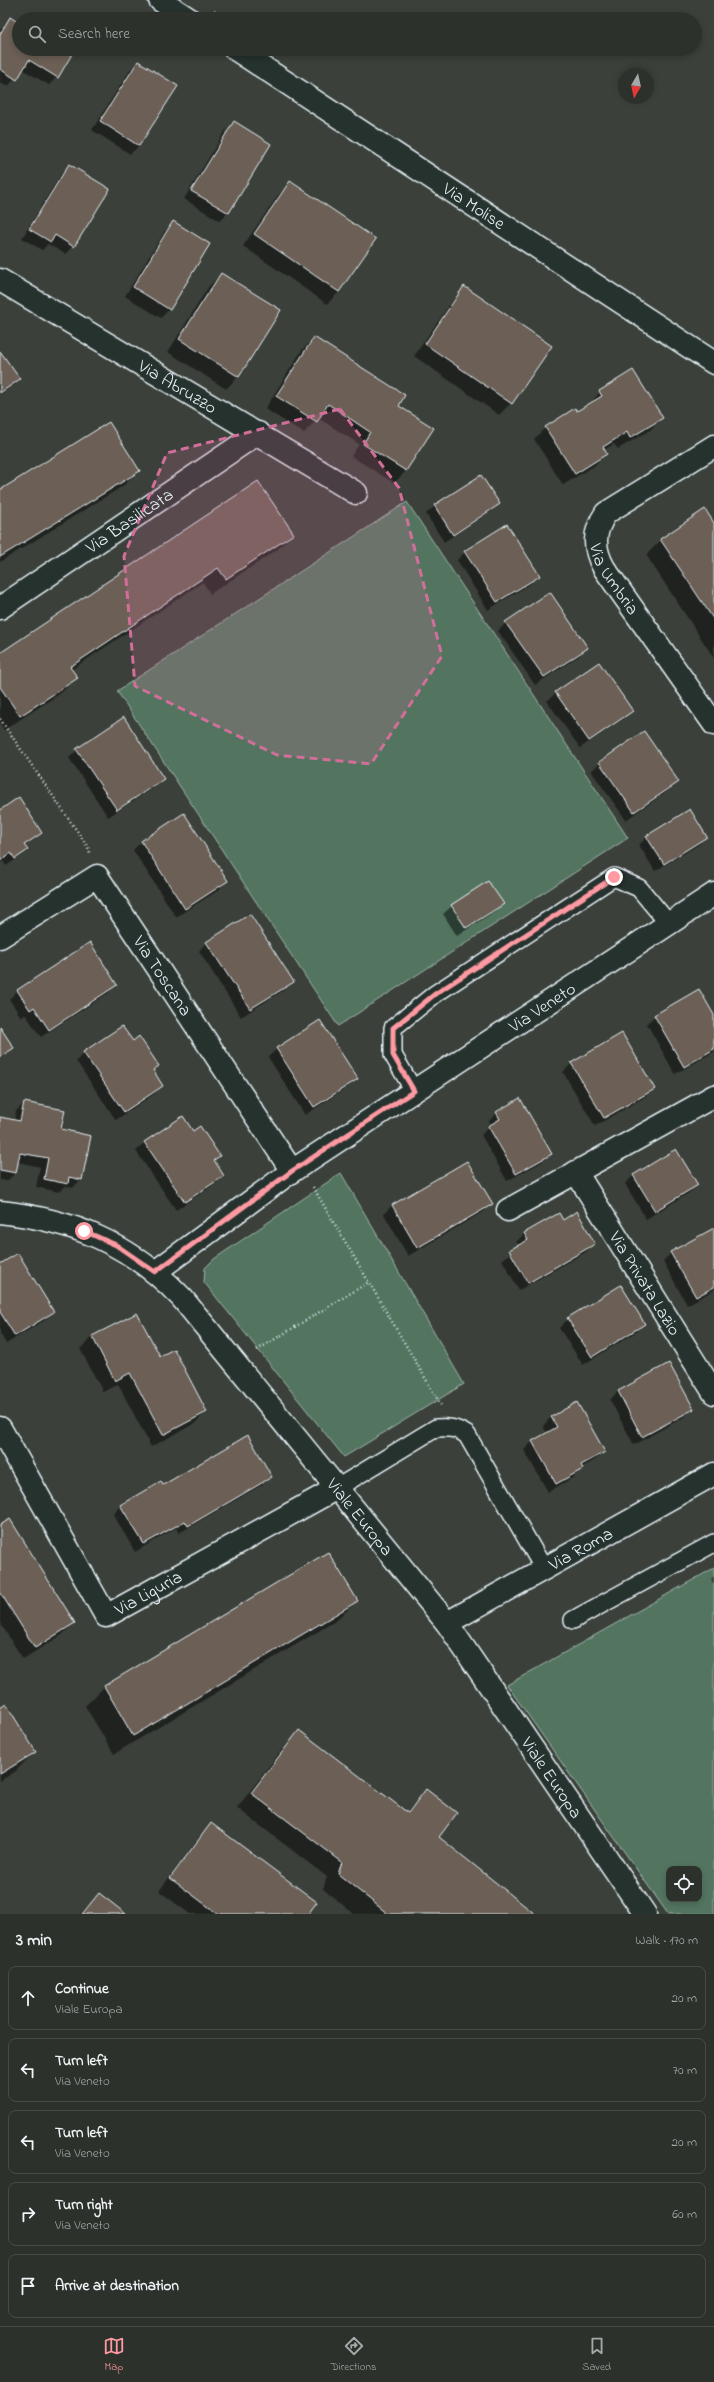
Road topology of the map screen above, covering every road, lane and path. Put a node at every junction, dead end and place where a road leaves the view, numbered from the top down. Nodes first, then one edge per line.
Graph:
1 (160, 0) edge
2 (178, 12) edge
3 (246, 56) edge
4 (0, 280) edge
5 (714, 363) edge
6 (258, 433) junction
7 (714, 446) edge
8 (356, 493) dead end
9 (0, 608) edge
10 (0, 719) edge
11 (714, 724) edge
12 (97, 876) junction
13 (714, 894) edge
14 (669, 924) junction
15 (0, 937) edge
16 (414, 1091) junction
17 (714, 1096) edge
18 (296, 1168) junction
19 (576, 1172) junction
20 (508, 1210) dead end
21 (0, 1212) edge
22 (155, 1272) junction
23 (369, 1282) junction
24 (236, 1363) junction
25 (714, 1393) edge
26 (446, 1427) junction
27 (0, 1428) edge
28 (714, 1474) edge
29 (337, 1488) junction
30 (714, 1543) edge
31 (544, 1569) junction
32 (573, 1620) dead end
33 (447, 1623) junction
34 (645, 1914) edge

1 - 2 street
3 - 5 street, Via Molise
4 - 6 street, Via Abruzzo
6 - 8 street, Via Abruzzo
6 - 9 street, Via Basilicata
7 - 11 street, Via Umbria
10 - 12 path
12 - 15 street
12 - 18 street, Via Toscana
13 - 14 street, Via Veneto
14 - 16 street, Via Veneto
14 - 16 lane
16 - 18 street, Via Veneto
17 - 19 street
18 - 22 street, Via Veneto
18 - 23 path
19 - 20 street
19 - 25 street, Via Privata Lazio
21 - 22 street, Viale Europa
22 - 24 street, Viale Europa
23 - 24 path
23 - 26 path
24 - 29 street, Viale Europa
26 - 29 lane
26 - 31 lane
27 - 29 street, Via Liguria
28 - 31 street, Via Roma
29 - 33 street, Viale Europa
30 - 32 lane
31 - 33 street, Via Roma
33 - 34 street, Viale Europa

